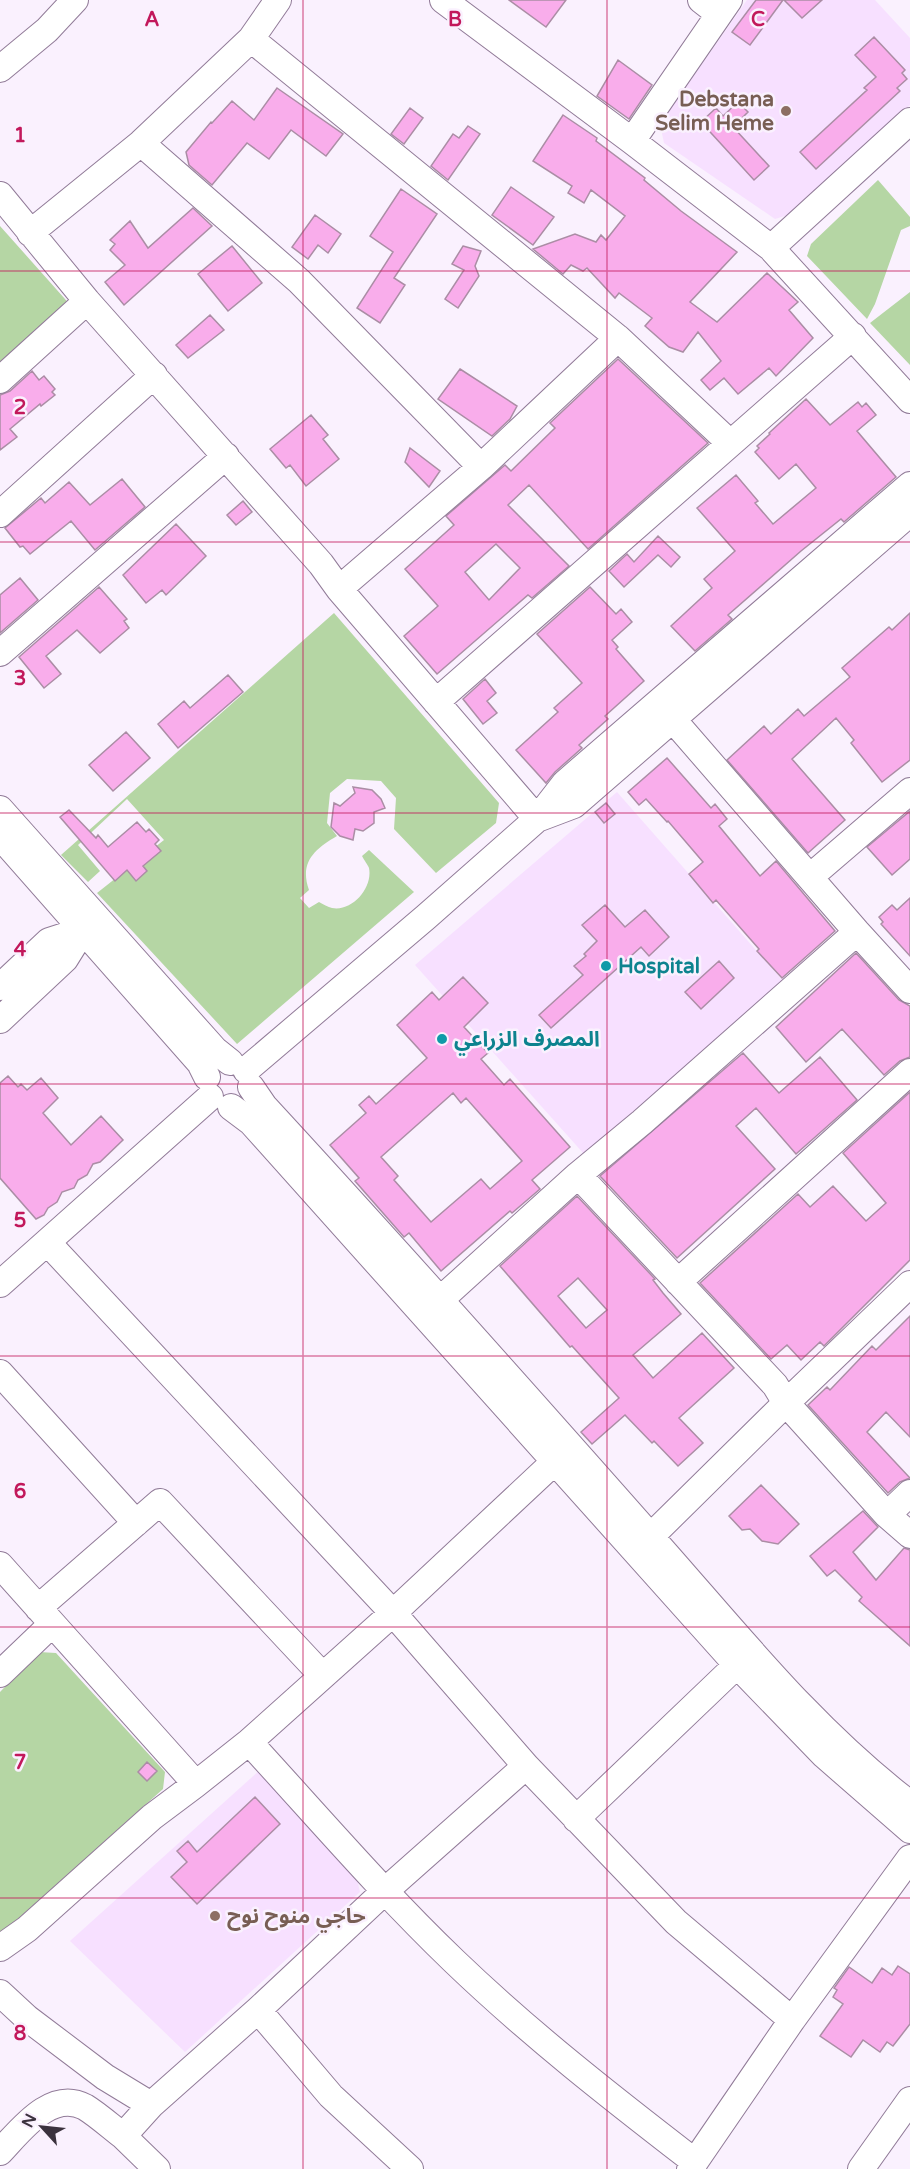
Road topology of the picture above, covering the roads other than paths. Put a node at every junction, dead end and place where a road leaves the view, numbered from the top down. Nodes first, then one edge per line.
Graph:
1 (75, 0) edge
2 (278, 0) edge
3 (443, 0) edge
4 (717, 5) edge
5 (251, 39) junction
6 (0, 69) edge
7 (910, 121) edge
8 (632, 141) junction
9 (141, 143) junction
10 (0, 196) edge
11 (30, 233) junction
12 (771, 248) junction
13 (87, 301) junction
14 (853, 336) junction
15 (618, 338) junction
16 (154, 375) junction
17 (0, 380) edge
18 (910, 400) edge
19 (730, 443) junction
20 (226, 456) junction
21 (481, 467) junction
22 (910, 484) edge
23 (910, 513) edge
24 (0, 514) edge
25 (339, 589) junction
26 (0, 653) edge
27 (436, 702) junction
28 (666, 711) junction
29 (910, 792) edge
30 (537, 819) junction
31 (2, 823) edge
32 (810, 877) junction
33 (91, 923) junction
34 (857, 932) junction
35 (12, 987) edge
36 (910, 990) edge
37 (0, 1020) edge
38 (910, 1072) edge
39 (242, 1073) junction
40 (216, 1094) junction
41 (578, 1175) junction
42 (48, 1243) junction
43 (678, 1282) junction
44 (0, 1284) edge
45 (910, 1284) edge
46 (440, 1300) junction
47 (0, 1373) edge
48 (786, 1403) junction
49 (562, 1454) junction
50 (910, 1493) edge
51 (887, 1515) junction
52 (136, 1523) junction
53 (910, 1535) edge
54 (644, 1544) junction
55 (0, 1565) edge
56 (393, 1613) junction
57 (45, 1616) junction
58 (736, 1665) junction
59 (0, 1674) edge
60 (322, 1676) junction
61 (249, 1742) junction
62 (526, 1766) junction
63 (196, 1784) junction
64 (910, 1804) edge
65 (576, 1819) junction
66 (910, 1830) edge
67 (910, 1858) edge
68 (385, 1891) junction
69 (0, 1948) edge
70 (0, 1993) edge
71 (258, 2010) junction
72 (792, 2020) junction
73 (910, 2100) edge
74 (151, 2105) junction
75 (123, 2136) junction
76 (0, 2152) edge
77 (692, 2165) edge
78 (157, 2169) edge
79 (411, 2169) edge
80 (861, 2169) edge

1 - 6 street
2 - 5 street
3 - 8 street
4 - 8 street
5 - 9 street
5 - 15 street
7 - 12 street
8 - 12 street
9 - 11 street
9 - 21 street
10 - 11 street
11 - 13 street
12 - 14 street
13 - 16 street
13 - 17 street
14 - 18 street
14 - 19 street
15 - 19 street
15 - 21 street
16 - 20 street
16 - 24 street
19 - 27 street
20 - 25 street
20 - 26 street
21 - 25 street
22 - 28 street
23 - 28 street
25 - 27 street
27 - 30 street
28 - 30 street
28 - 32 street
29 - 32 street
30 - 39 street
31 - 33 street
32 - 34 street
33 - 35 street
33 - 39 street
33 - 40 street
34 - 36 street
34 - 41 street
35 - 37 street
38 - 43 street
39 - 40 street
39 - 40 street
39 - 46 street
40 - 42 street
40 - 49 street
41 - 43 street
41 - 46 street
42 - 44 street
42 - 56 street
43 - 48 street
45 - 48 street
46 - 49 street
47 - 52 street
48 - 51 street
48 - 54 street
49 - 54 street
49 - 56 street
50 - 51 street
51 - 53 street
52 - 57 street
52 - 60 street
54 - 58 street
54 - 64 street
55 - 57 street
56 - 60 street
56 - 62 street
57 - 59 street
57 - 63 street
58 - 65 street
58 - 66 street
60 - 61 street
61 - 63 street
61 - 68 street
62 - 65 street
62 - 68 street
63 - 69 street
65 - 72 street
67 - 72 street
68 - 71 street
68 - 77 street
70 - 74 street
71 - 74 street
71 - 79 street
72 - 77 street
73 - 80 street
74 - 75 street
75 - 76 street
75 - 78 street

